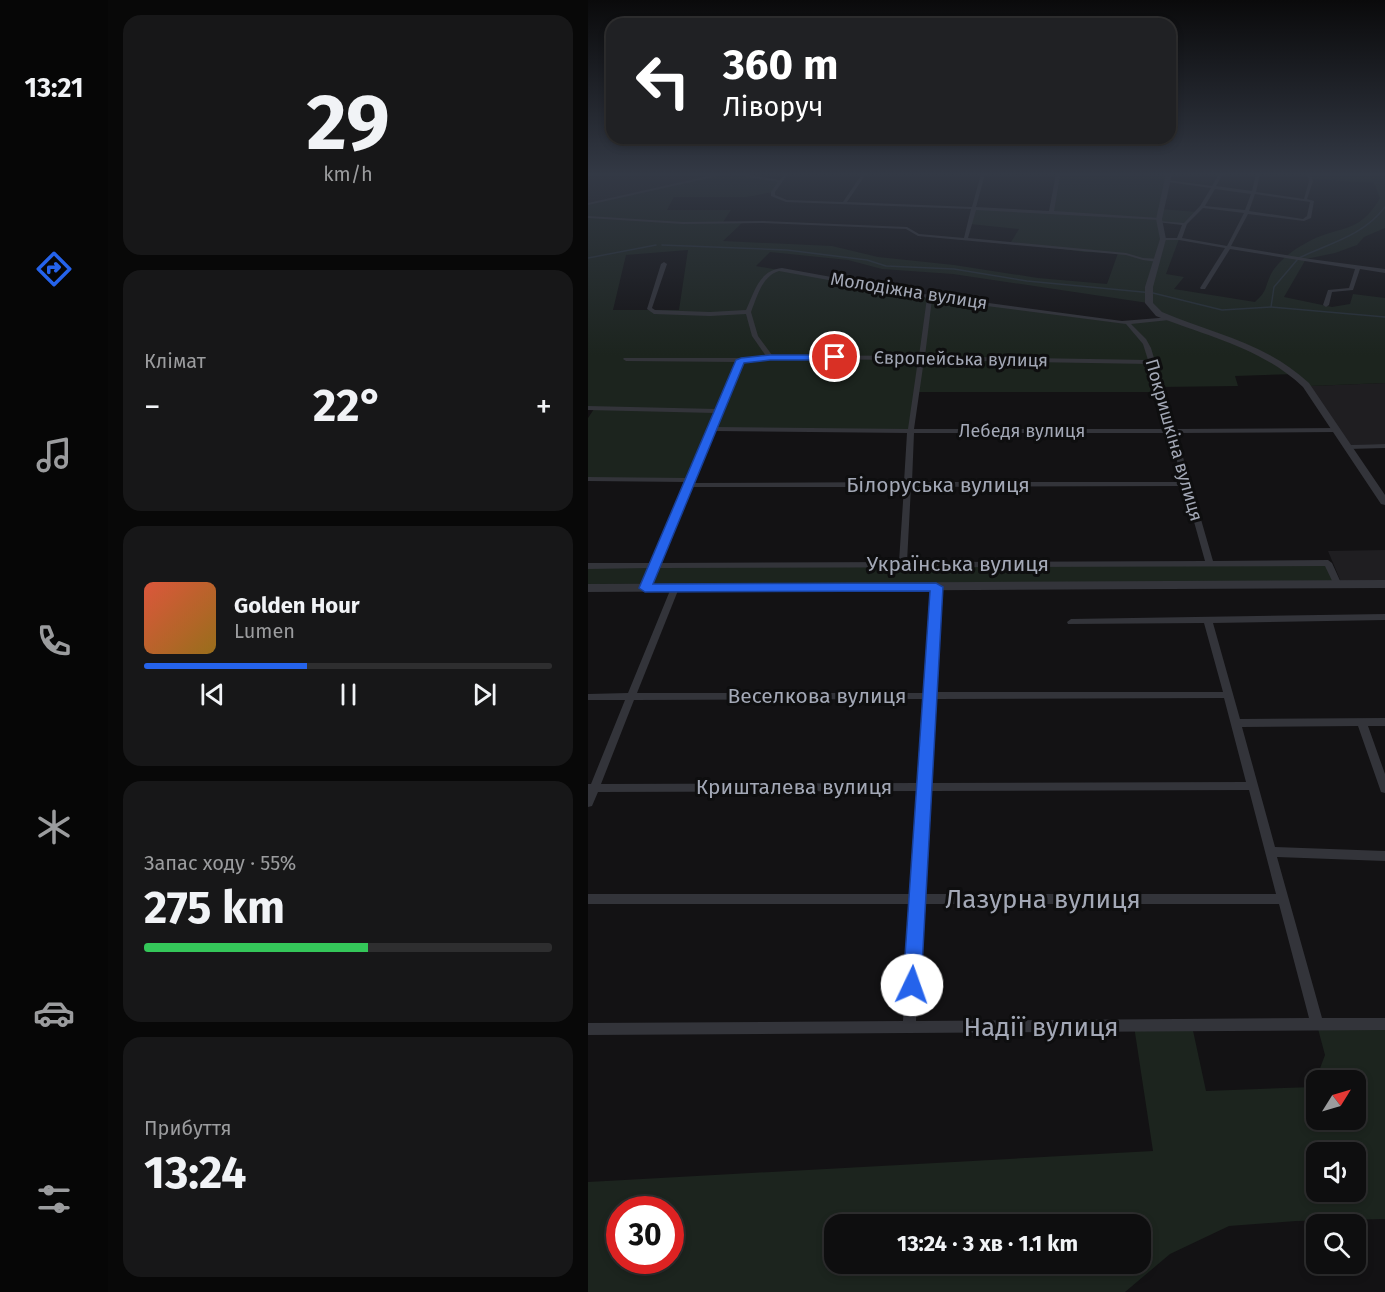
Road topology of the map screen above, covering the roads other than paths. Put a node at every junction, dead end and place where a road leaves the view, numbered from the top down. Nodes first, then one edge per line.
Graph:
1 (917, 234) edge
2 (967, 234) edge
3 (1162, 234) edge
4 (1181, 234) edge
5 (1234, 234) edge
6 (966, 238) junction
7 (1163, 239) junction
8 (1179, 239) junction
9 (1227, 248) junction
10 (1158, 260) junction
11 (664, 264) dead end
12 (1358, 267) junction
13 (1385, 271) edge
14 (1203, 288) dead end
15 (930, 297) junction
16 (1326, 305) dead end
17 (748, 312) junction
18 (1169, 318) junction
19 (1128, 323) junction
20 (770, 357) junction
21 (921, 358) junction
22 (626, 359) dead end
23 (741, 360) junction
24 (1152, 362) junction
25 (588, 408) edge
26 (719, 411) junction
27 (712, 429) junction
28 (911, 430) junction
29 (1335, 430) junction
30 (1172, 431) junction
31 (1385, 446) edge
32 (1348, 447) junction
33 (588, 479) edge
34 (690, 482) junction
35 (1188, 484) junction
36 (908, 485) junction
37 (1385, 502) edge
38 (1210, 563) junction
39 (903, 564) junction
40 (588, 566) edge
41 (655, 566) junction
42 (1385, 584) edge
43 (1338, 585) junction
44 (936, 587) junction
45 (588, 588) edge
46 (645, 588) junction
47 (675, 588) junction
48 (1385, 617) edge
49 (1208, 621) junction
50 (1071, 622) dead end
51 (1226, 695) dead end
52 (930, 696) junction
53 (588, 697) edge
54 (631, 697) junction
55 (1362, 722) junction
56 (1385, 722) edge
57 (1236, 723) junction
58 (1253, 786) junction
59 (924, 787) junction
60 (591, 788) edge
61 (1385, 789) edge
62 (588, 803) edge
63 (1270, 852) junction
64 (1385, 855) edge
65 (588, 899) edge
66 (917, 899) junction
67 (1283, 899) junction
68 (1385, 1024) edge
69 (1317, 1025) junction
70 (909, 1028) junction
71 (588, 1029) edge

1 - 6 street
2 - 6 street
3 - 7 street
4 - 8 street
5 - 9 street
6 - 10 street
7 - 8 street
7 - 10 street
8 - 9 street
9 - 12 street
9 - 14 street
10 - 18 street
11 - 17 street
12 - 13 street
12 - 16 street
15 - 17 street, Молодіжна вулиця
15 - 19 street, Молодіжна вулиця
15 - 21 street
17 - 20 street
18 - 19 street, Молодіжна вулиця
18 - 29 street
19 - 24 street, Покришкіна вулиця
20 - 21 street, Європейська вулиця
20 - 23 street, Європейська вулиця
21 - 24 street, Європейська вулиця
21 - 28 street
22 - 23 street, Європейська вулиця
23 - 26 street
24 - 30 street, Покришкіна вулиця
25 - 26 street
26 - 27 street
27 - 28 street, Лебедя вулиця
27 - 34 street
28 - 30 street, Лебедя вулиця
28 - 36 street
29 - 30 street, Лебедя вулиця
29 - 32 street
30 - 35 street, Покришкіна вулиця
31 - 32 street
32 - 37 street
33 - 34 street, Білоруська вулиця
34 - 36 street, Білоруська вулиця
34 - 41 street
35 - 36 street, Білоруська вулиця
35 - 38 street, Покришкіна вулиця
36 - 39 street
38 - 39 street, Українська вулиця
38 - 43 street, Українська вулиця
39 - 41 street, Українська вулиця
40 - 41 street, Українська вулиця
41 - 46 street
42 - 43 street
43 - 44 street
44 - 47 street
44 - 52 street
45 - 46 street
46 - 47 street
47 - 54 street
48 - 49 street
49 - 50 street
49 - 57 street
51 - 52 street, Веселкова вулиця
52 - 54 street, Веселкова вулиця
52 - 59 street
53 - 54 street, Веселкова вулиця
54 - 60 street
55 - 56 street
55 - 57 street
55 - 61 street
57 - 58 street
58 - 59 street, Кришталева вулиця
58 - 63 street
59 - 60 street, Кришталева вулиця
59 - 66 street
60 - 62 street
63 - 64 street
63 - 67 street
65 - 66 street, Лазурна вулиця
66 - 67 street, Лазурна вулиця
66 - 70 street
67 - 69 street
68 - 69 street, Надії вулиця
69 - 70 street, Надії вулиця
70 - 71 street, Надії вулиця

